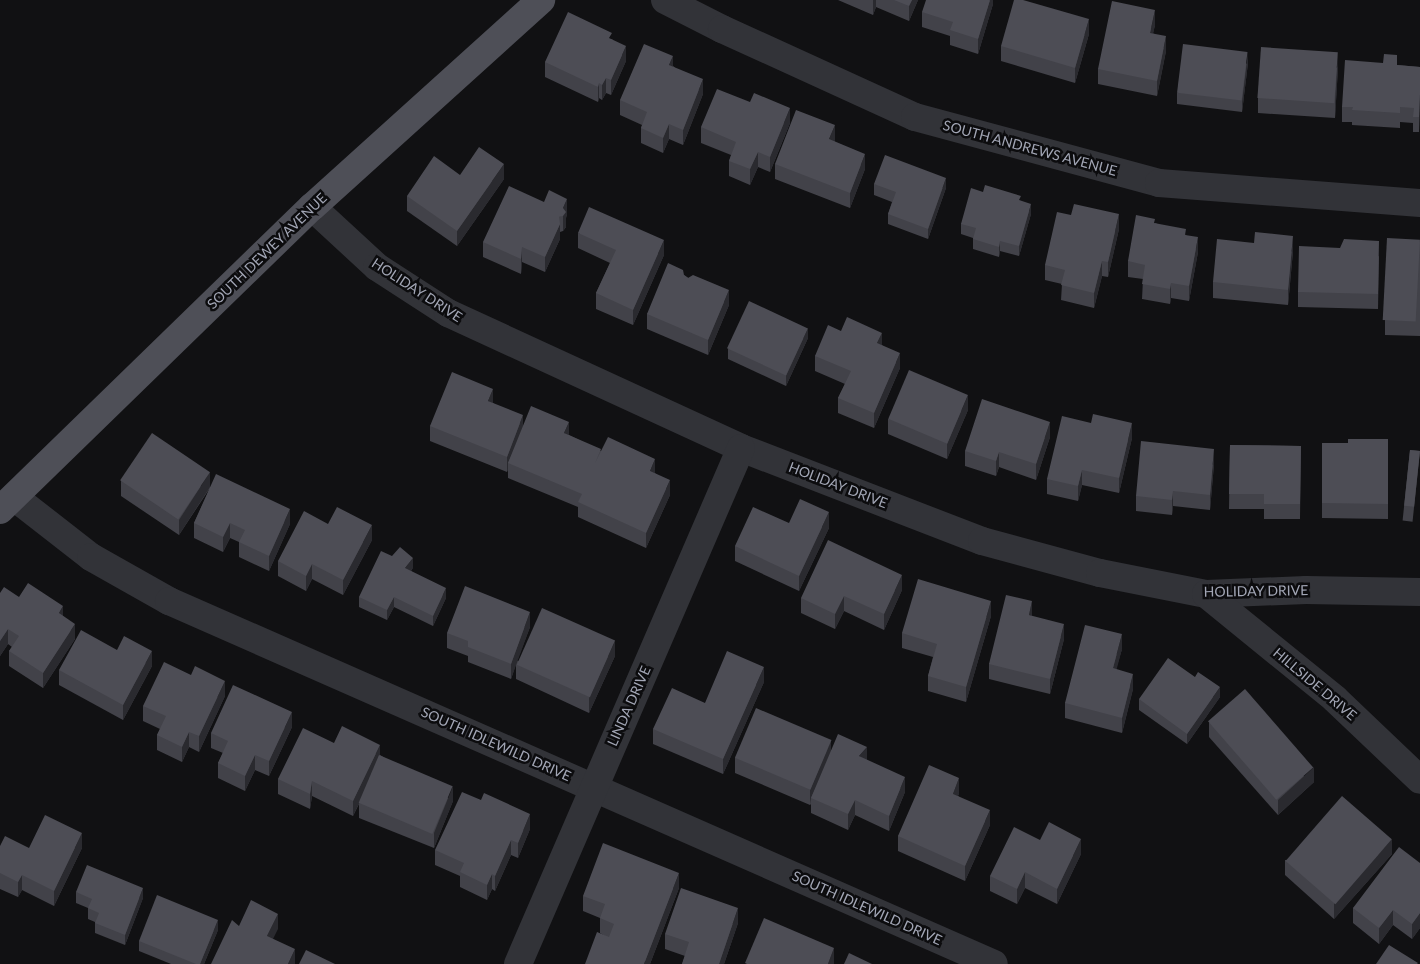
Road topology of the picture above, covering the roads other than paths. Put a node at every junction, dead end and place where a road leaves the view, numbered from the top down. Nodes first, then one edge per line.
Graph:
1 (541, 0) edge
2 (665, 0) edge
3 (1420, 203) edge
4 (312, 207) junction
5 (741, 448) junction
6 (7, 504) edge
7 (1420, 592) edge
8 (1206, 594) junction
9 (1420, 780) edge
10 (594, 787) junction
11 (518, 964) edge
12 (994, 964) edge

1 - 4 main road, SOUTH DEWEY AVENUE
2 - 3 street, SOUTH ANDREWS AVENUE
4 - 5 street, HOLIDAY DRIVE
4 - 6 main road, SOUTH DEWEY AVENUE
5 - 8 street, HOLIDAY DRIVE
5 - 10 street, LINDA DRIVE
6 - 10 street, SOUTH IDLEWILD DRIVE
7 - 8 street, HOLIDAY DRIVE
8 - 9 street, HILLSIDE DRIVE
10 - 11 street, LINDA DRIVE
10 - 12 street, SOUTH IDLEWILD DRIVE

